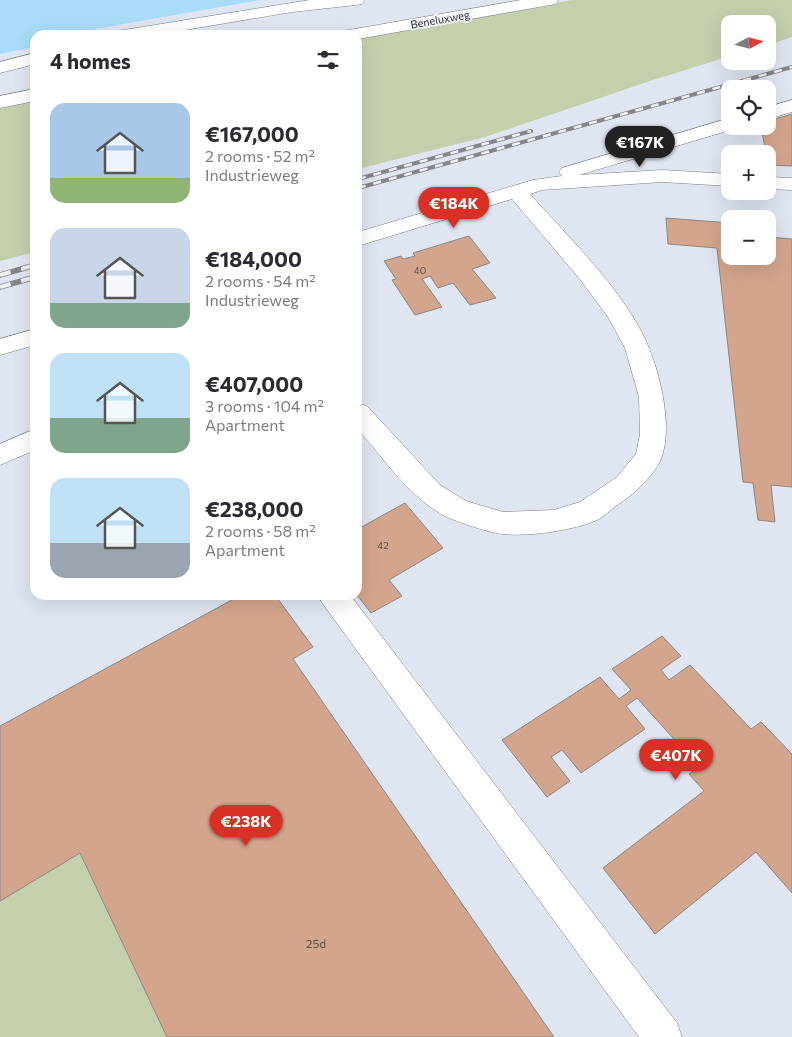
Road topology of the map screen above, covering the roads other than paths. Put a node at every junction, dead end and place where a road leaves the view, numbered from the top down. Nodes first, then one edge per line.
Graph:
1 (357, 0) edge
2 (550, 0) edge
3 (154, 30) edge
4 (354, 30) edge
5 (362, 33) edge
6 (30, 59) edge
7 (0, 68) edge
8 (30, 96) edge
9 (0, 102) edge
10 (792, 106) edge
11 (776, 111) edge
12 (721, 127) edge
13 (721, 179) edge
14 (776, 183) edge
15 (792, 184) edge
16 (528, 188) junction
17 (362, 238) edge
18 (30, 338) edge
19 (0, 347) edge
20 (362, 417) edge
21 (30, 441) edge
22 (0, 455) edge
23 (337, 600) edge
24 (663, 1037) edge

1 - 3 street
1 - 4 street, Beneluxweg
2 - 5 street, Beneluxweg
6 - 7 street
8 - 9 street
10 - 11 street
12 - 16 street
13 - 16 street
14 - 15 street
16 - 17 street
16 - 20 street
18 - 19 street
21 - 22 street
23 - 24 street

